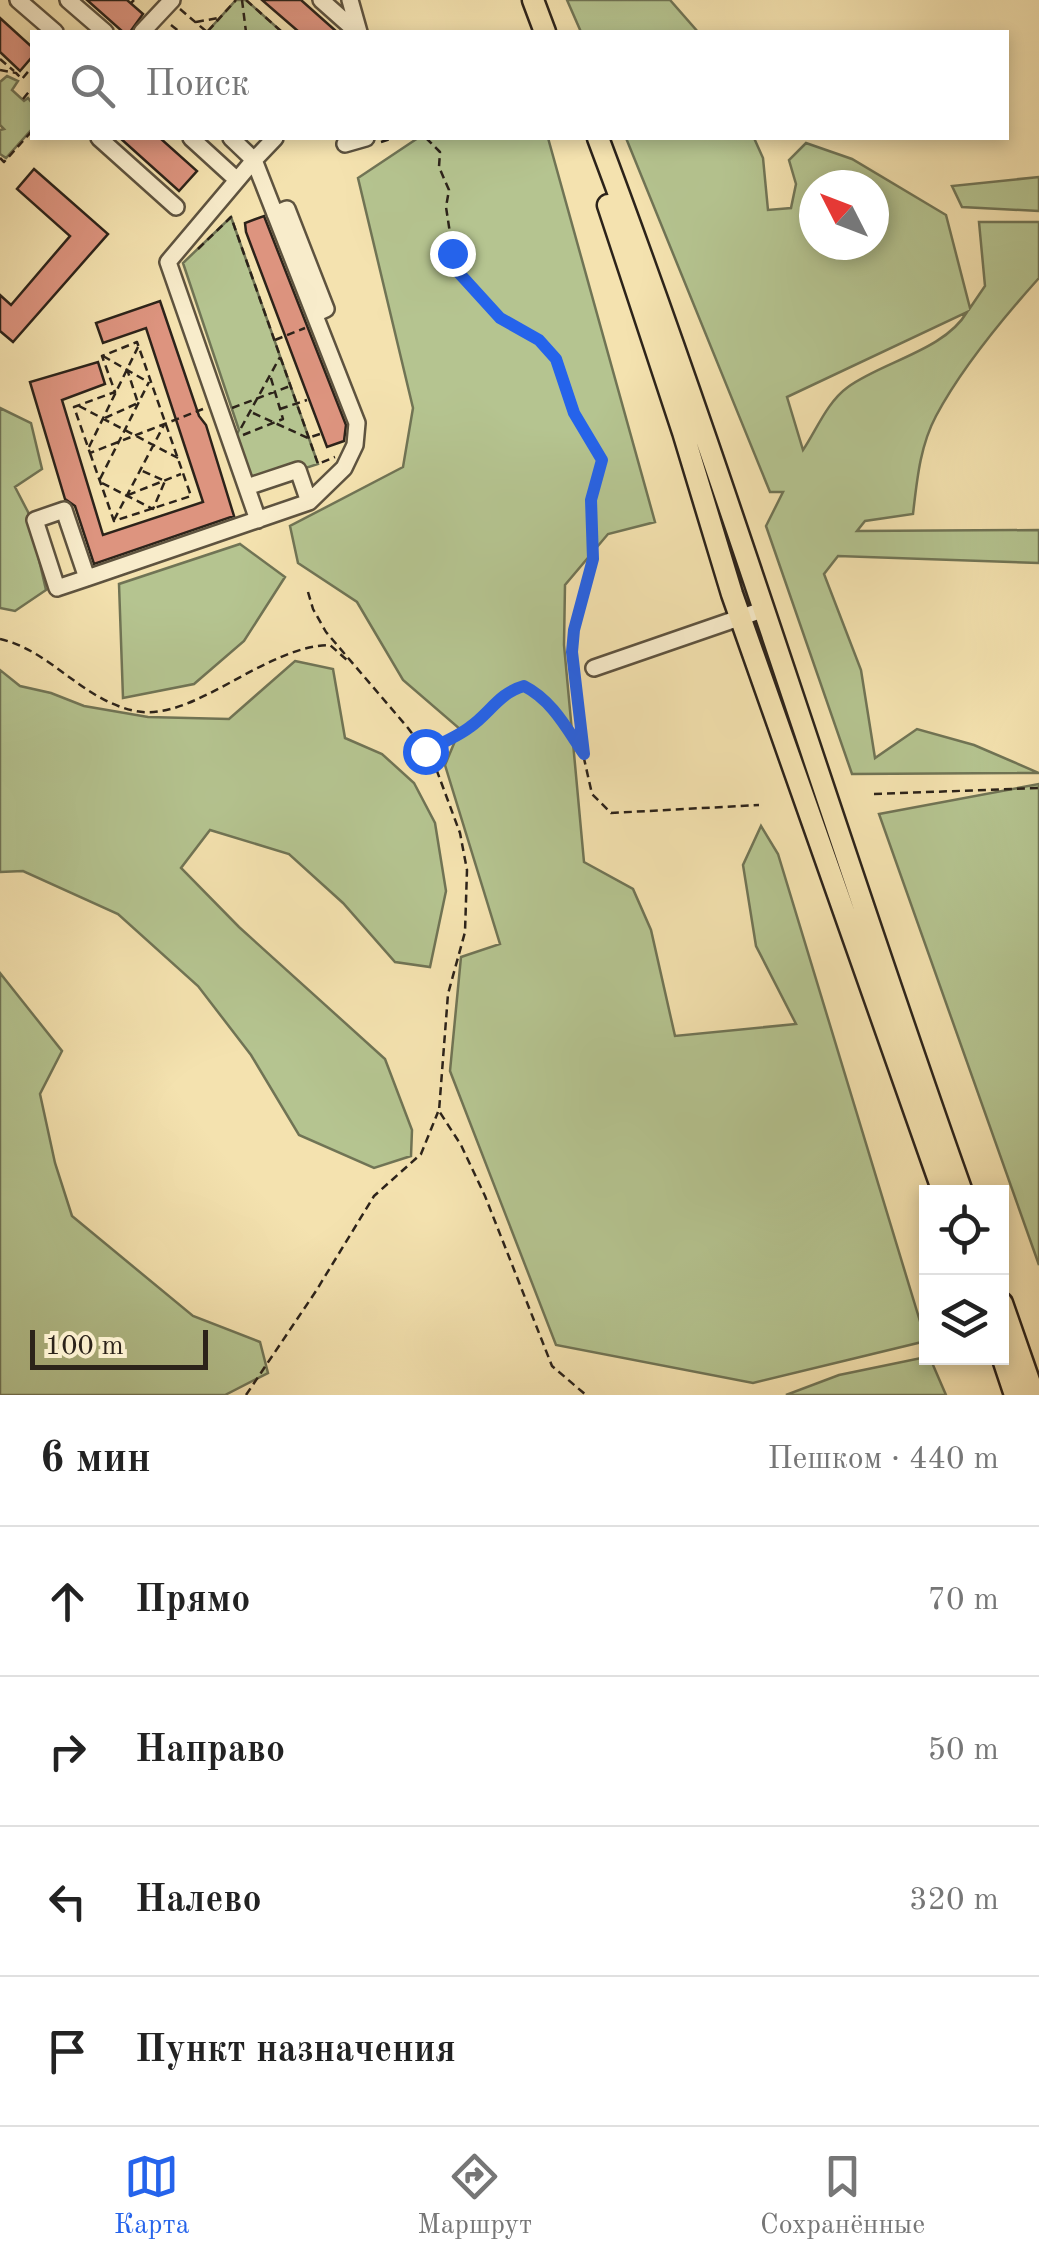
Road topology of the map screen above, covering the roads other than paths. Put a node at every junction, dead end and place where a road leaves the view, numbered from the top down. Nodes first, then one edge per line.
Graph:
1 (18, 0) edge
2 (68, 0) edge
3 (172, 0) edge
4 (321, 0) edge
5 (350, 0) edge
6 (533, 0) edge
7 (546, 0) edge
8 (53, 30) edge
9 (102, 30) edge
10 (144, 30) edge
11 (356, 30) edge
12 (358, 30) edge
13 (544, 30) edge
14 (557, 30) edge
15 (101, 140) edge
16 (193, 140) edge
17 (232, 140) edge
18 (273, 140) edge
19 (359, 140) edge
20 (585, 140) edge
21 (599, 140) edge
22 (345, 144) dead end
23 (254, 160) junction
24 (237, 180) junction
25 (176, 207) dead end
26 (247, 487) junction
27 (309, 502) junction
28 (258, 520) junction
29 (87, 578) junction
30 (762, 610) junction
31 (740, 618) junction
32 (594, 668) dead end
33 (941, 1185) edge
34 (960, 1185) edge
35 (1009, 1323) edge
36 (1005, 1365) edge
37 (1015, 1395) edge
38 (1034, 1395) edge

1 - 8 street
2 - 9 street
3 - 10 street
4 - 11 street
5 - 12 street
6 - 13 main road
7 - 14 main road
15 - 25 street
16 - 24 street
17 - 23 street
18 - 23 street
19 - 22 street
20 - 31 main road
21 - 30 main road
23 - 24 street
23 - 27 street
24 - 26 street
26 - 27 street
26 - 28 street
27 - 28 street
28 - 29 street
29 - 29 street
30 - 31 street
30 - 34 main road
31 - 32 street
31 - 33 main road
35 - 38 main road
36 - 37 main road

